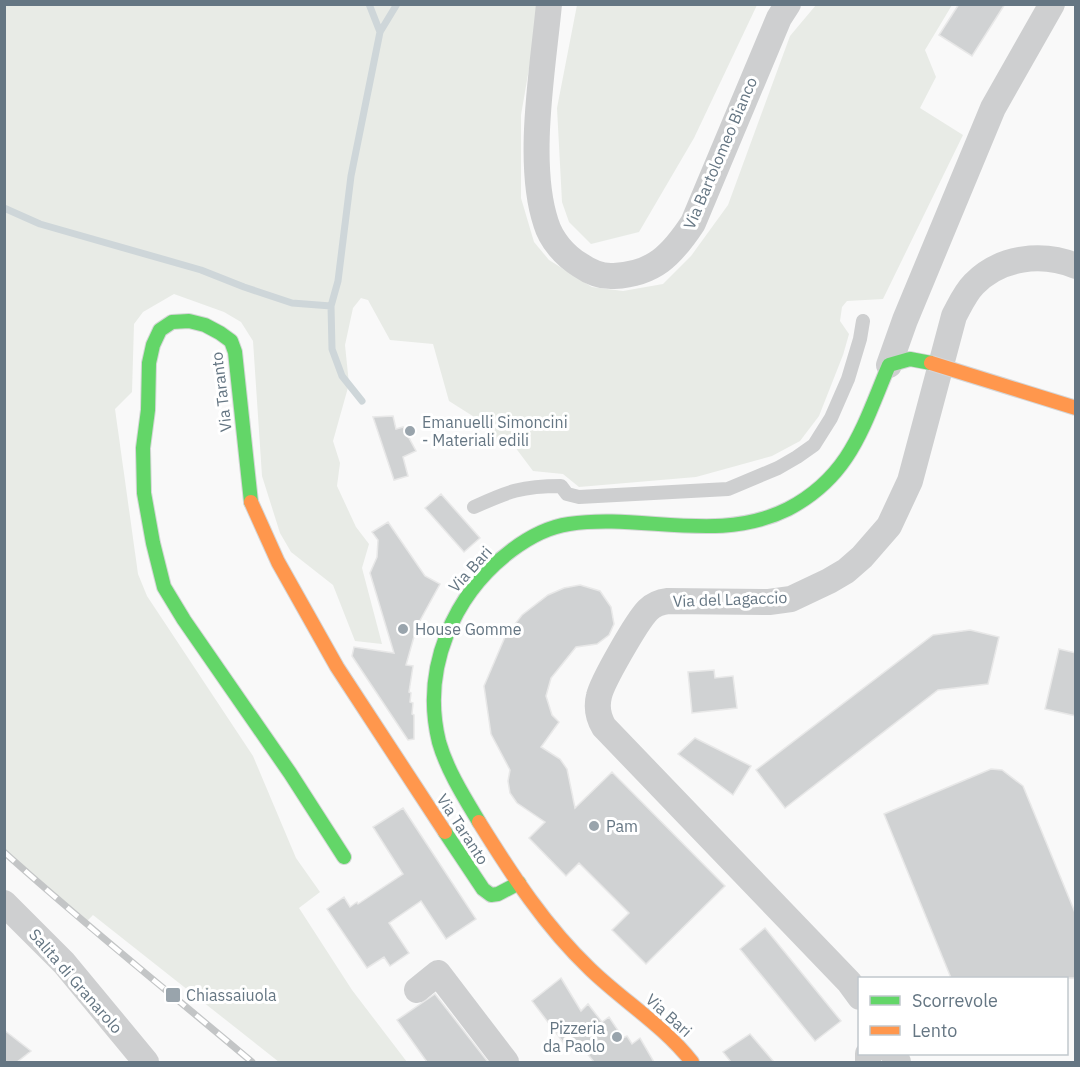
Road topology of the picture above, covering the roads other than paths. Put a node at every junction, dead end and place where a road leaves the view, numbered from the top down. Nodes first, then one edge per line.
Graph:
1 (549, 4) edge
2 (788, 4) edge
3 (1052, 4) edge
4 (1075, 266) edge
5 (862, 321) dead end
6 (889, 365) junction
7 (1076, 408) edge
8 (474, 507) dead end
9 (344, 857) dead end
10 (519, 883) junction
11 (4, 903) edge
12 (417, 990) dead end
13 (858, 994) edge
14 (146, 1062) edge
15 (506, 1062) edge
16 (692, 1062) edge

1 - 2 street, Via Bartolomeo Bianco
3 - 6 street
4 - 13 street, Via del Lagaccio
5 - 8 lane
6 - 7 street, bridge
6 - 10 street, Via Bari
9 - 10 street, Via Taranto
10 - 16 street, Via Bari
11 - 14 street, Salita di Granarolo
12 - 15 street

